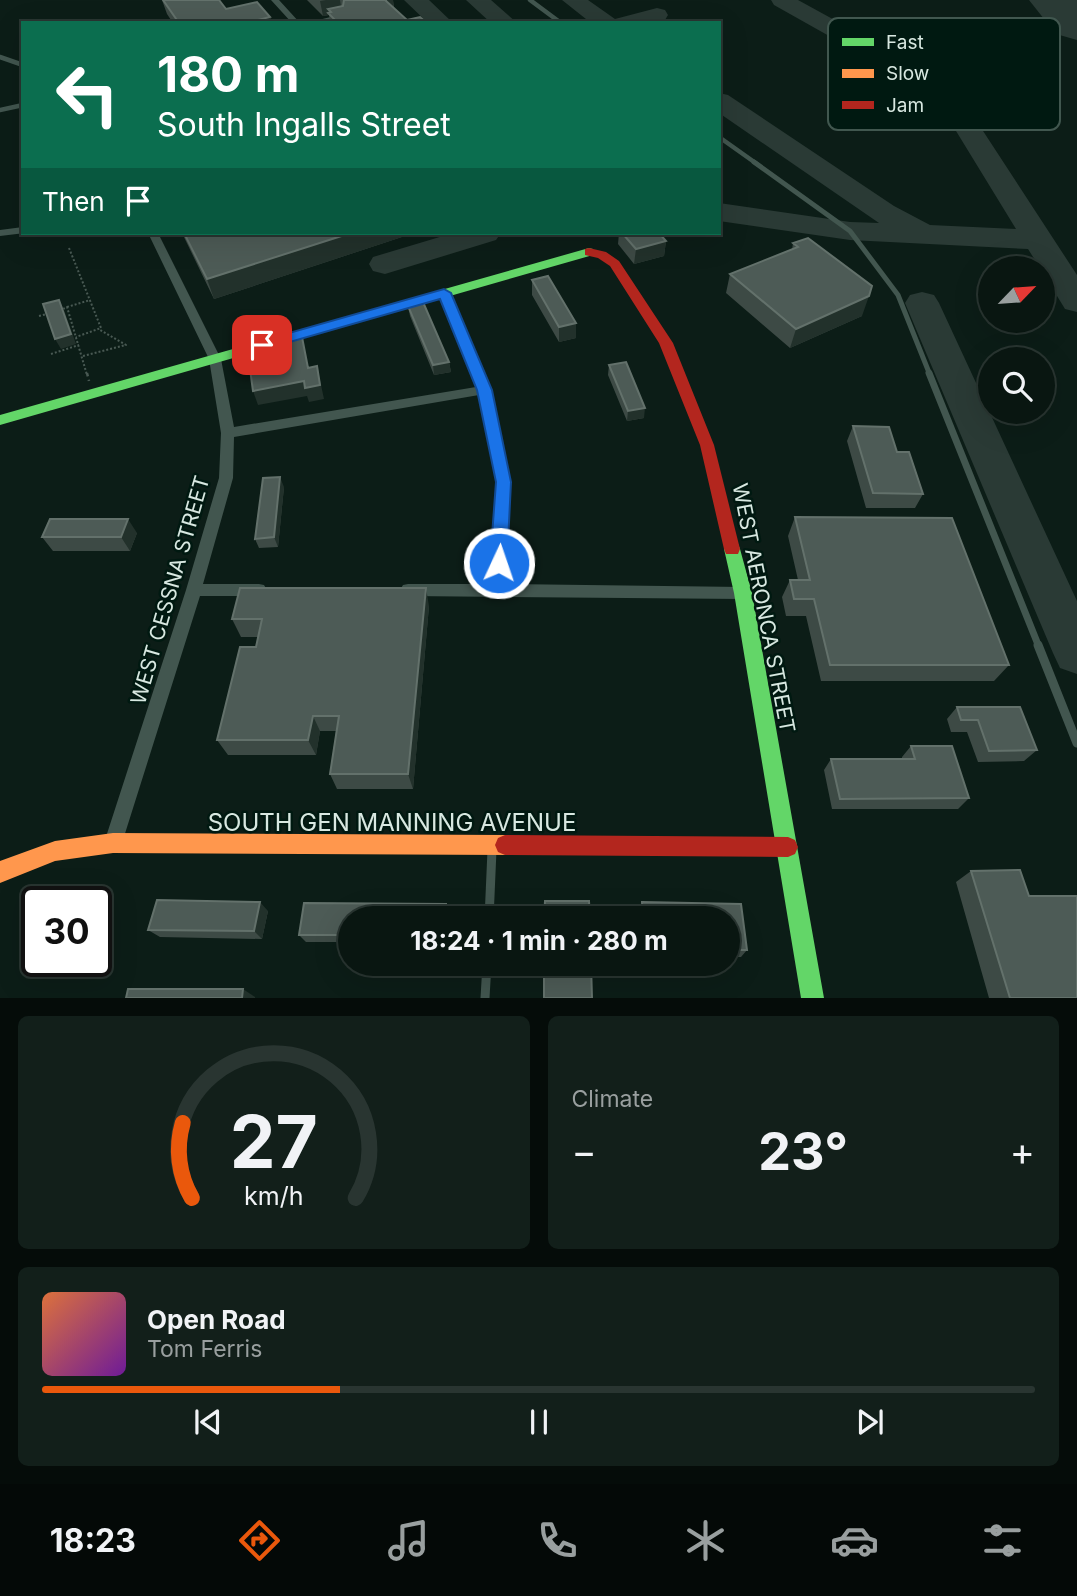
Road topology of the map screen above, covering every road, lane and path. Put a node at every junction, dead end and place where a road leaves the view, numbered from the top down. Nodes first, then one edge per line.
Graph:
1 (275, 0) edge
2 (530, 0) edge
3 (343, 17) edge
4 (294, 21) edge
5 (325, 21) edge
6 (558, 21) edge
7 (0, 57) edge
8 (21, 64) edge
9 (21, 105) edge
10 (0, 110) edge
11 (721, 138) edge
12 (21, 230) edge
13 (0, 233) edge
14 (154, 235) edge
15 (69, 248) dead end
16 (444, 293) junction
17 (90, 300) junction
18 (67, 307) junction
19 (58, 310) edge
20 (49, 313) edge
21 (39, 316) dead end
22 (100, 330) junction
23 (76, 337) junction
24 (79, 345) junction
25 (51, 355) dead end
26 (83, 356) junction
27 (215, 359) junction
28 (89, 381) dead end
29 (484, 390) junction
30 (0, 420) edge
31 (228, 433) junction
32 (194, 590) junction
33 (274, 590) edge
34 (394, 590) edge
35 (498, 590) junction
36 (743, 593) junction
37 (1077, 743) edge
38 (113, 843) junction
39 (492, 845) junction
40 (788, 847) junction
41 (0, 872) edge
42 (490, 906) edge
43 (486, 976) edge
44 (485, 998) edge
45 (813, 998) edge

1 - 4 street
2 - 6 lane
3 - 5 lane
7 - 8 lane
9 - 10 lane
11 - 37 lane
12 - 13 street
14 - 27 street, WEST CESSNA STREET
15 - 17 path
16 - 27 street
16 - 29 street
16 - 36 street, WEST AERONCA STREET
17 - 18 path
17 - 22 path
18 - 19 path
18 - 23 path
20 - 21 path
22 - 23 path
22 - 26 path
23 - 24 path
24 - 25 path
24 - 26 path
26 - 28 path
27 - 30 street
27 - 31 street, WEST CESSNA STREET
29 - 31 street
29 - 35 street
31 - 32 street, WEST CESSNA STREET
32 - 33 street
32 - 38 street, WEST CESSNA STREET
34 - 35 street
35 - 36 street
36 - 40 street, WEST AERONCA STREET
38 - 39 street, SOUTH GEN MANNING AVENUE
38 - 41 street, SOUTH GEN MANNING AVENUE
39 - 40 street, SOUTH GEN MANNING AVENUE
39 - 42 lane
40 - 45 street, WEST AERONCA STREET
43 - 44 lane

